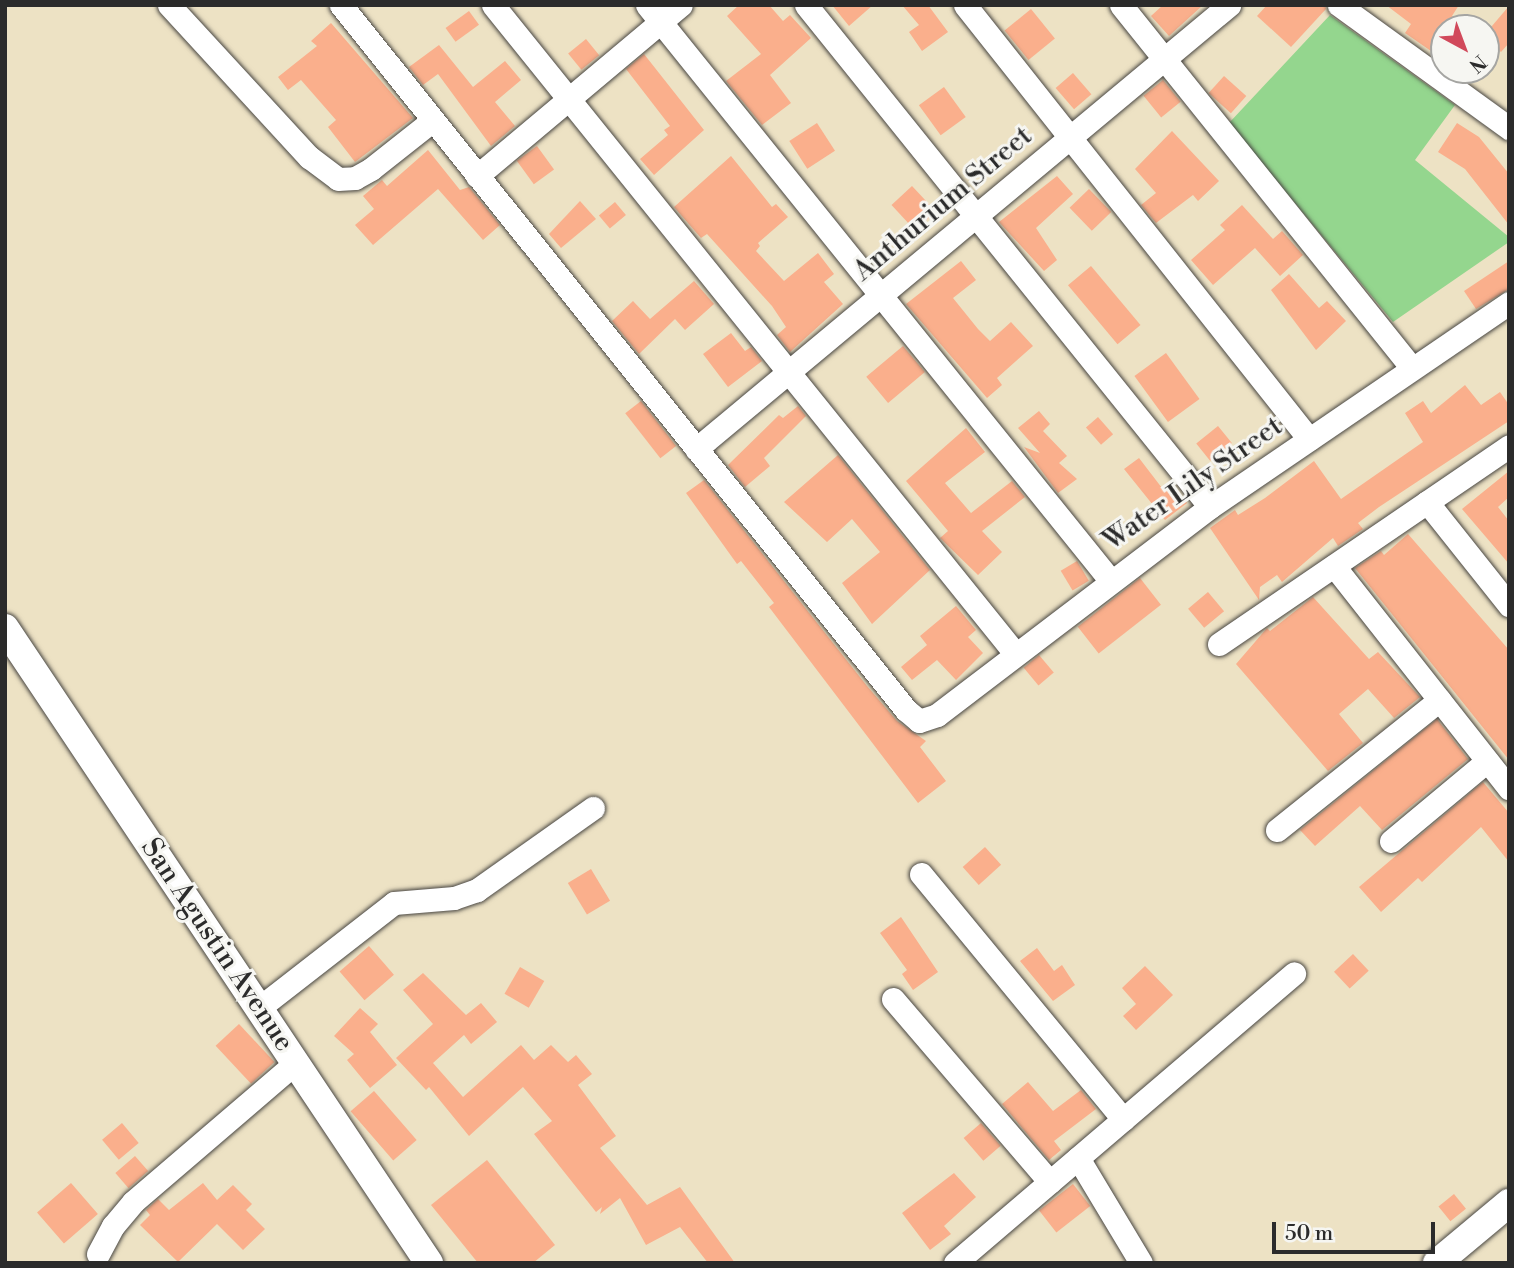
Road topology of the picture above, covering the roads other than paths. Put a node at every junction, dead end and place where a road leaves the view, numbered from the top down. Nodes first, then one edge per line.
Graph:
1 (169, 5) edge
2 (341, 5) edge
3 (493, 5) edge
4 (681, 5) edge
5 (806, 5) edge
6 (965, 5) edge
7 (1121, 5) edge
8 (1229, 5) edge
9 (1339, 5) edge
10 (654, 14) edge
11 (1164, 59) junction
12 (569, 100) junction
13 (433, 120) junction
14 (1509, 128) edge
15 (1069, 137) junction
16 (477, 176) junction
17 (974, 216) junction
18 (881, 294) junction
19 (1509, 303) edge
20 (1412, 368) junction
21 (787, 372) junction
22 (1309, 439) junction
23 (1509, 446) edge
24 (696, 449) junction
25 (1427, 502) junction
26 (1210, 507) junction
27 (1334, 566) junction
28 (1110, 580) junction
29 (1509, 605) edge
30 (5, 628) edge
31 (1219, 644) dead end
32 (1014, 652) junction
33 (1439, 700) junction
34 (1487, 761) junction
35 (1509, 788) edge
36 (593, 808) dead end
37 (1277, 830) dead end
38 (1391, 841) dead end
39 (921, 874) dead end
40 (1294, 973) dead end
41 (893, 999) dead end
42 (259, 1008) junction
43 (295, 1063) junction
44 (1123, 1119) junction
45 (1078, 1158) junction
46 (1050, 1182) junction
47 (1509, 1203) edge
48 (97, 1254) dead end
49 (1453, 1257) edge
50 (962, 1261) edge
51 (429, 1263) edge
52 (1141, 1263) edge

1 - 13 street
2 - 13 street
3 - 12 street
4 - 10 street
5 - 17 street
6 - 15 street
7 - 11 street
8 - 11 street, Anthurium Street
9 - 14 street
10 - 12 street
10 - 18 street
11 - 15 street, Anthurium Street
11 - 20 street
12 - 16 street
12 - 21 street
13 - 16 street
15 - 17 street, Anthurium Street
15 - 22 street
16 - 24 street
17 - 18 street, Anthurium Street
17 - 26 street
18 - 21 street, Anthurium Street
18 - 28 street
19 - 20 street, Water Lily Street
20 - 22 street, Water Lily Street
21 - 24 street, Anthurium Street
21 - 32 street
22 - 26 street, Water Lily Street
23 - 25 street
24 - 32 street, Water Lily Street
25 - 27 street
25 - 29 street
26 - 28 street, Water Lily Street
27 - 31 street
27 - 33 street
28 - 32 street, Water Lily Street
30 - 42 street, San Agustin Avenue
33 - 34 street
33 - 37 street
34 - 35 street
34 - 38 street
36 - 42 street
39 - 44 street
40 - 44 street
41 - 46 street
42 - 43 street, San Agustin Avenue
43 - 48 street
43 - 51 street, San Agustin Avenue
44 - 45 street
45 - 46 street
45 - 52 street
46 - 50 street
47 - 49 street

